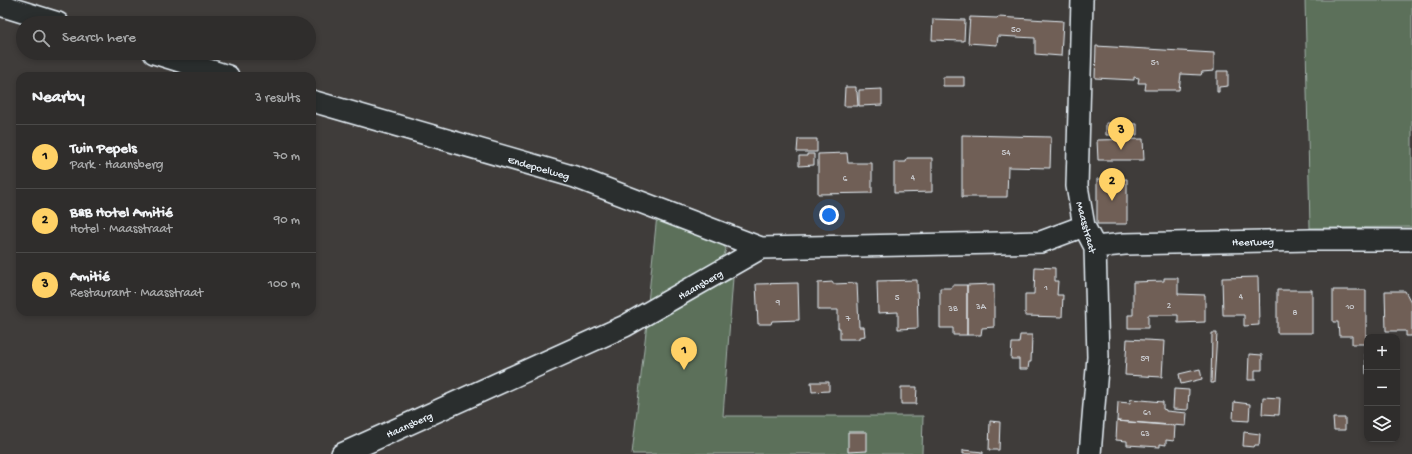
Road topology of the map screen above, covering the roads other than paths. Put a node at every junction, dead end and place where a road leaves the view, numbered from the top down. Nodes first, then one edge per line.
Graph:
1 (1082, 0) edge
2 (0, 5) edge
3 (35, 16) edge
4 (177, 60) edge
5 (215, 72) edge
6 (316, 102) edge
7 (1084, 226) junction
8 (1412, 240) edge
9 (1095, 247) junction
10 (761, 248) junction
11 (342, 454) edge
12 (1090, 454) edge

1 - 7 street, Maasstraat
2 - 3 street
4 - 5 street
6 - 10 street, Endepoelweg
7 - 9 street, Maasstraat
7 - 10 street, Haansberg
8 - 9 street, Heerweg
9 - 12 street, Maasstraat
10 - 11 street, Haansberg

